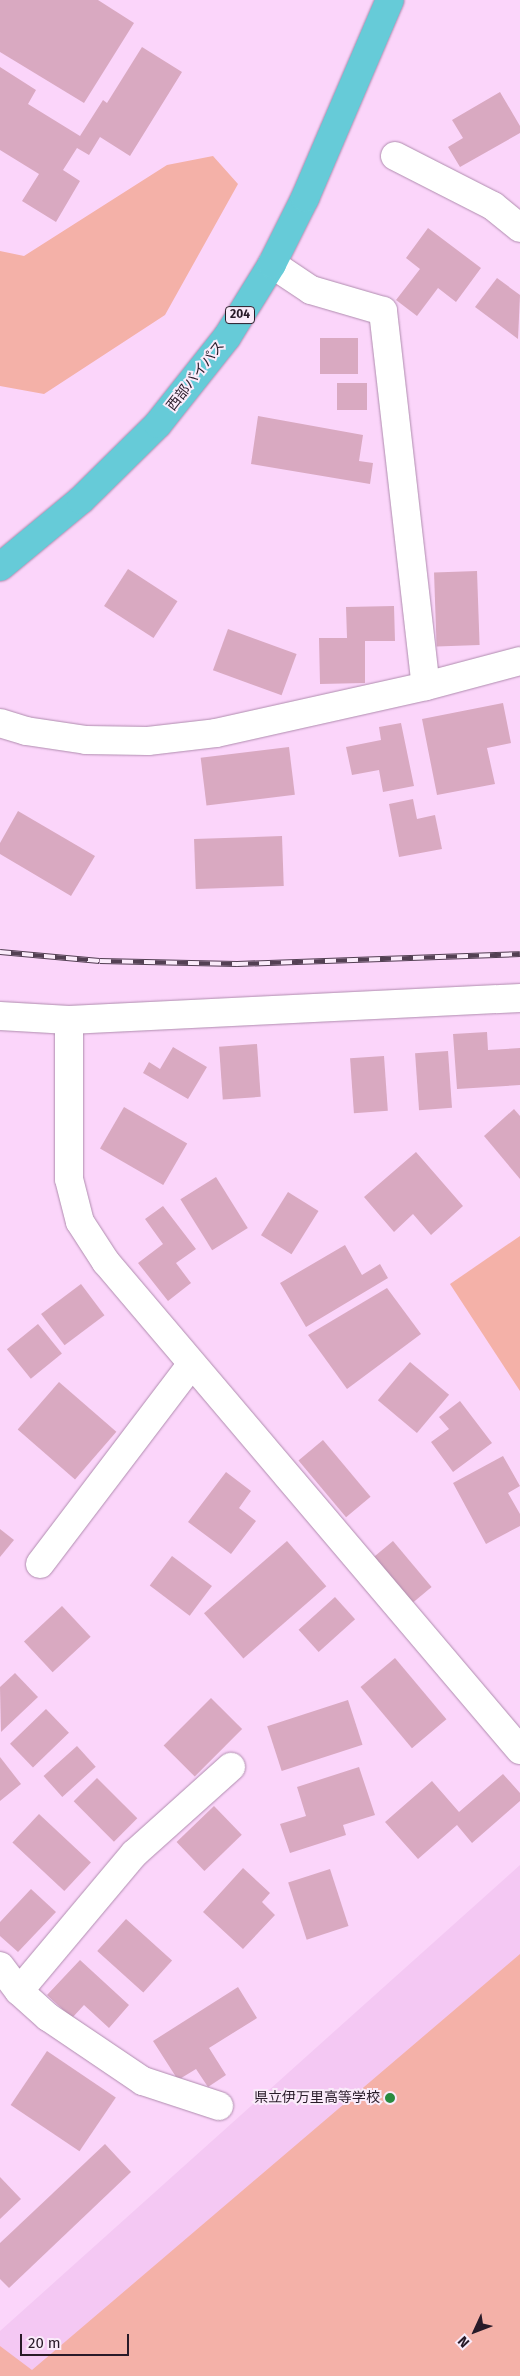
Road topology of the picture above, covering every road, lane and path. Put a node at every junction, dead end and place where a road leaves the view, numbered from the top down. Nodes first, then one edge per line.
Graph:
1 (390, 0) edge
2 (395, 156) dead end
3 (520, 228) edge
4 (272, 264) junction
5 (0, 567) edge
6 (520, 661) edge
7 (426, 686) junction
8 (0, 723) edge
9 (520, 998) edge
10 (0, 1016) edge
11 (69, 1020) junction
12 (192, 1364) junction
13 (40, 1564) dead end
14 (520, 1750) edge
15 (231, 1767) dead end
16 (0, 1966) edge
17 (19, 1991) junction
18 (219, 2106) dead end

1 - 4 highway, 西部バイパス / 204
2 - 3 street
4 - 5 highway, 西部バイパス / 204
4 - 7 street
6 - 7 street
7 - 8 street
9 - 11 street
10 - 11 street
11 - 12 street
12 - 13 street
12 - 14 street
15 - 17 street
16 - 17 street
17 - 18 street

